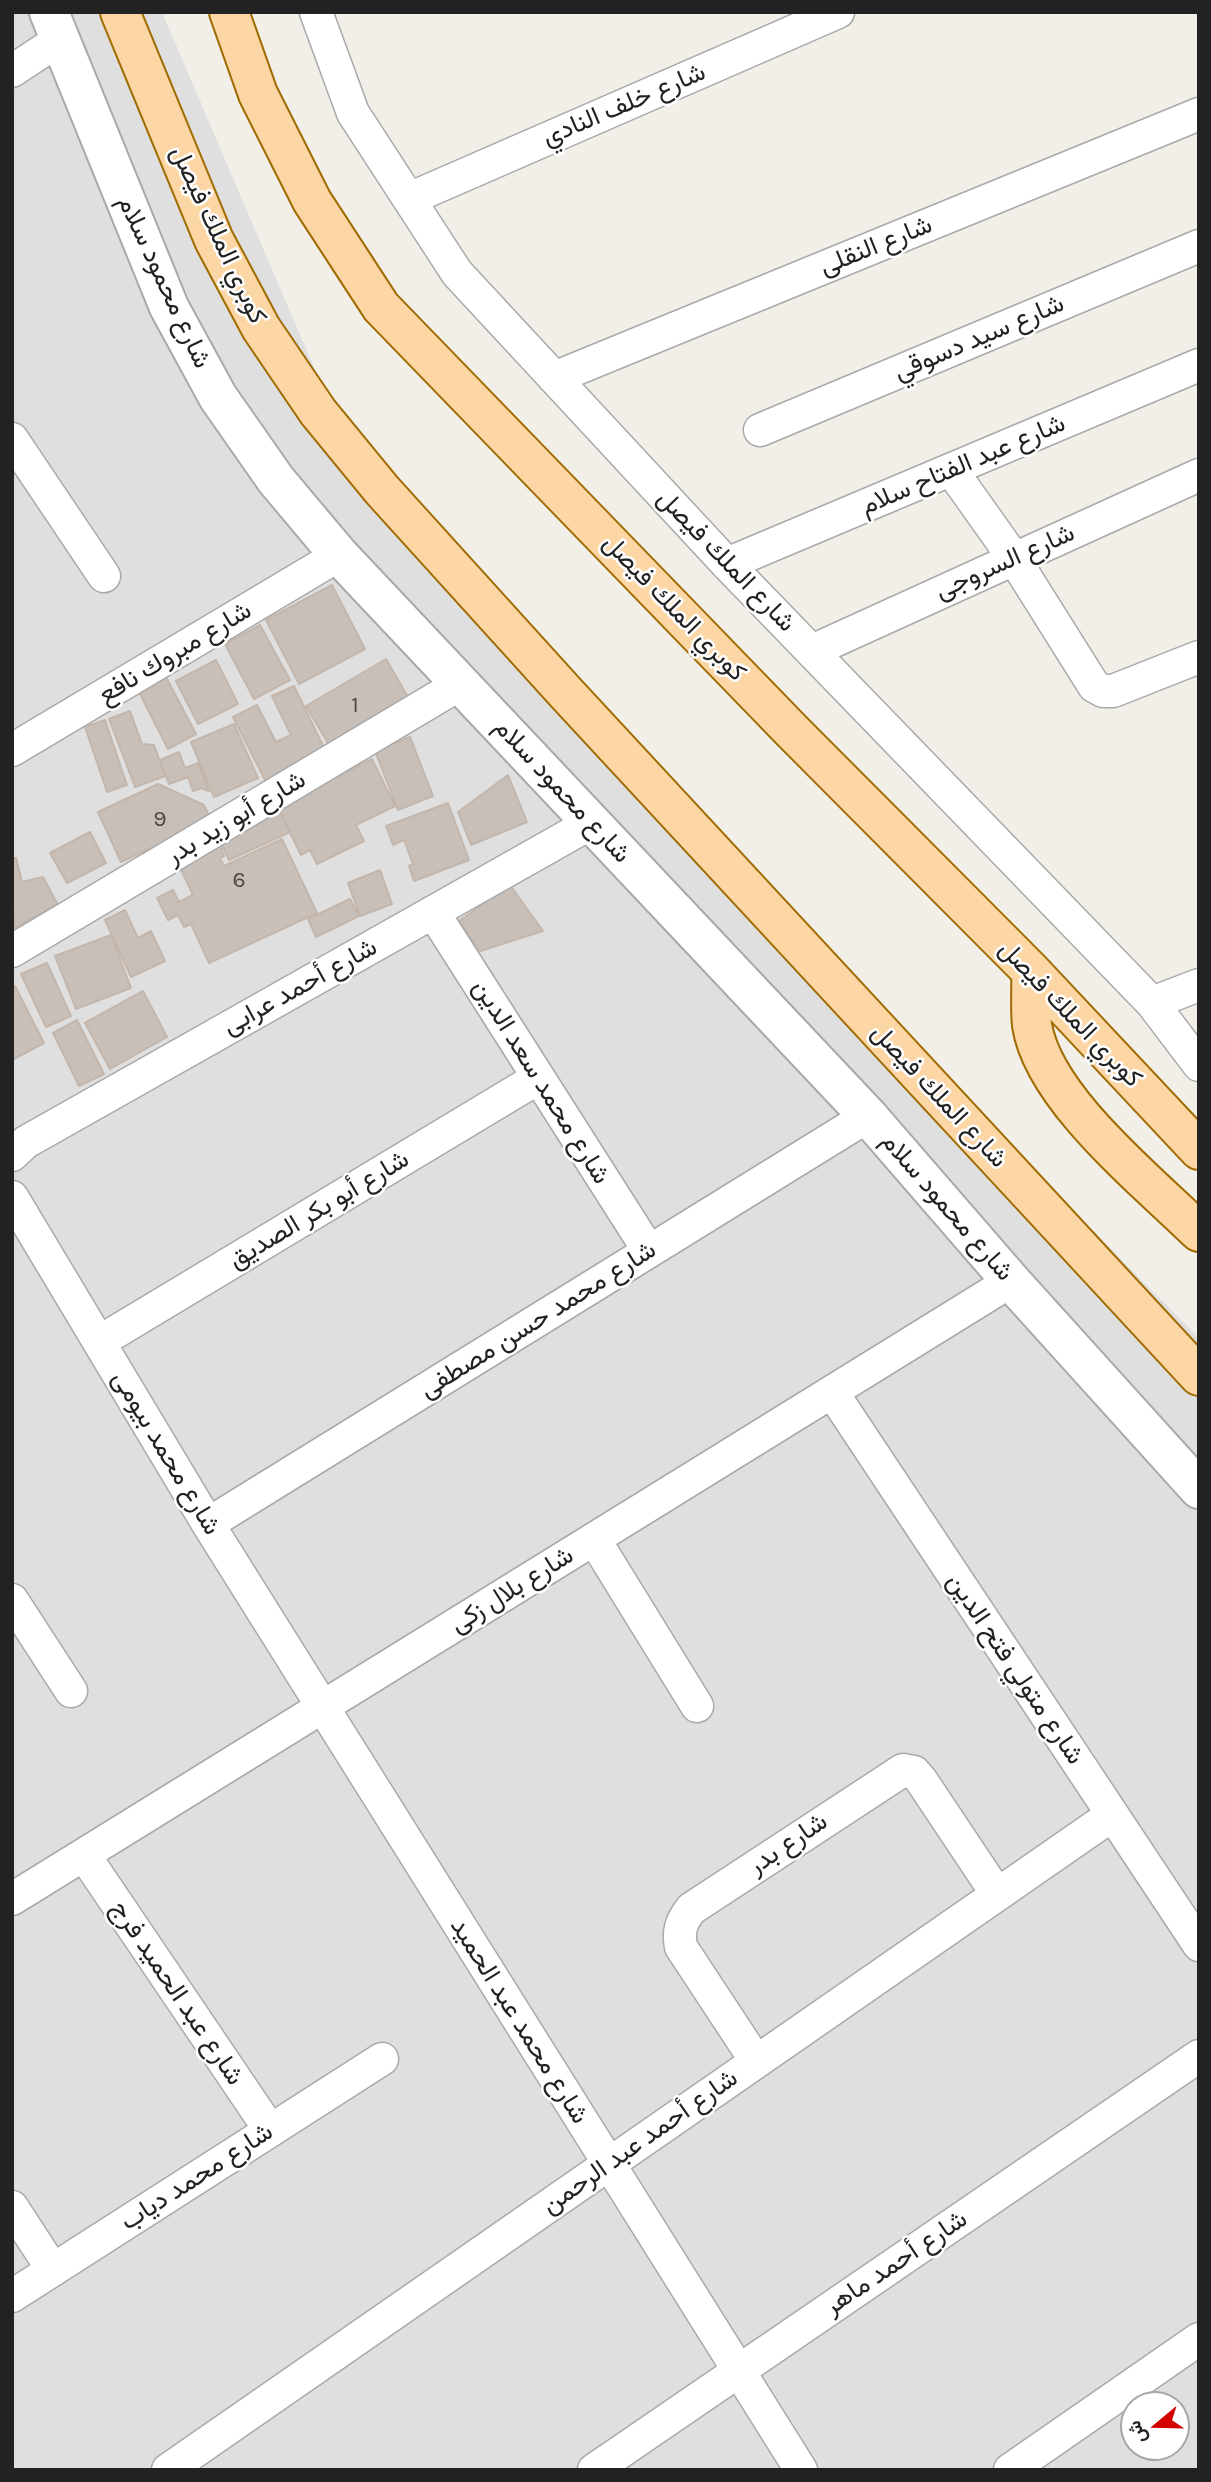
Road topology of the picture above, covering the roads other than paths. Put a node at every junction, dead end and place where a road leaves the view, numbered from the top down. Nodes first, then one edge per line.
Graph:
1 (120, 12) edge
2 (229, 12) edge
3 (316, 12) edge
4 (838, 12) edge
5 (54, 26) edge
6 (12, 71) edge
7 (1199, 114) edge
8 (409, 199) junction
9 (1199, 246) edge
10 (1199, 365) edge
11 (554, 378) junction
12 (760, 430) dead end
13 (12, 439) edge
14 (951, 471) junction
15 (1199, 475) edge
16 (338, 555) junction
17 (1013, 557) junction
18 (727, 564) junction
19 (104, 576) dead end
20 (812, 651) junction
21 (1199, 657) edge
22 (460, 684) junction
23 (566, 693) joint
24 (12, 750) edge
25 (591, 822) junction
26 (433, 912) junction
27 (12, 951) edge
28 (1031, 971) junction
29 (1199, 985) edge
30 (1152, 1003) junction
31 (1199, 1065) edge
32 (538, 1078) junction
33 (868, 1116) junction
34 (1199, 1150) edge
35 (12, 1154) edge
36 (12, 1197) edge
37 (1199, 1232) edge
38 (649, 1251) junction
39 (1011, 1281) junction
40 (99, 1342) junction
41 (1199, 1376) edge
42 (832, 1392) junction
43 (1199, 1489) edge
44 (208, 1524) junction
45 (594, 1539) junction
46 (15, 1610) edge
47 (71, 1691) dead end
48 (697, 1706) dead end
49 (323, 1707) junction
50 (1112, 1815) junction
51 (84, 1855) junction
52 (997, 1894) junction
53 (12, 1899) edge
54 (1199, 1945) edge
55 (1199, 2056) edge
56 (382, 2059) dead end
57 (756, 2061) junction
58 (270, 2130) junction
59 (608, 2165) junction
60 (12, 2207) edge
61 (53, 2270) junction
62 (12, 2296) edge
63 (1199, 2339) edge
64 (737, 2372) junction
65 (167, 2470) edge
66 (594, 2470) edge
67 (801, 2470) edge
68 (1010, 2470) edge

1 - 23 main road, كوبري الملك فيصل
2 - 28 main road, كوبري الملك فيصل
3 - 8 street, شارع الملك فيصل
4 - 8 street, شارع خلف النادي
5 - 6 street
5 - 16 street, شارع محمود سلام
7 - 11 street, شارع النقلى
8 - 11 street, شارع الملك فيصل
9 - 12 street, شارع سيد دسوقي
10 - 14 street, شارع عبد الفتاح سلام
11 - 18 street, شارع الملك فيصل
13 - 19 street
14 - 17 street
14 - 18 street, شارع عبد الفتاح سلام
15 - 17 street, شارع السروجى
16 - 22 street, شارع محمود سلام
16 - 24 street, شارع مبروك نافع
17 - 20 street, شارع السروجى
17 - 21 street
18 - 20 street, شارع الملك فيصل
20 - 30 street, شارع الملك فيصل
22 - 25 street, شارع محمود سلام
22 - 27 street, شارع أبو زيد بدر
23 - 41 main road, شارع الملك فيصل
25 - 26 street, شارع أحمد عرابى
25 - 33 street, شارع محمود سلام
26 - 32 street, شارع محمد سعد الدين
26 - 35 street, شارع أحمد عرابى
28 - 34 main road, كوبري الملك فيصل
28 - 37 main road
29 - 30 street
30 - 31 street, شارع الملك فيصل
32 - 38 street, شارع محمد سعد الدين
32 - 40 street, شارع أبو بكر الصديق
33 - 38 street, شارع محمد حسن مصطفى
33 - 39 street, شارع محمود سلام
36 - 40 street, شارع محمد بيومى
38 - 44 street, شارع محمد حسن مصطفى
39 - 42 street, شارع بلال زكى
39 - 43 street, شارع محمود سلام
40 - 44 street, شارع محمد بيومى
42 - 45 street, شارع بلال زكى
42 - 50 street, شارع متولي فتح الدين
44 - 49 street, شارع محمد بيومى
45 - 48 street
45 - 49 street, شارع بلال زكى
46 - 47 street
49 - 51 street, شارع بلال زكى
49 - 59 street, شارع محمد عبد الحميد
50 - 52 street, شارع أحمد عبد الرحمن
50 - 54 street, شارع متولي فتح الدين
51 - 53 street, شارع بلال زكى
51 - 58 street, شارع عبد الحميد فرج
52 - 57 street, شارع أحمد عبد الرحمن
52 - 57 street, شارع بدر
55 - 64 street, شارع أحمد ماهر
56 - 58 street, شارع محمد دياب
57 - 59 street, شارع أحمد عبد الرحمن
58 - 61 street, شارع محمد دياب
59 - 64 street, شارع محمد عبد الحميد
59 - 65 street, شارع أحمد عبد الرحمن
60 - 61 street
61 - 62 street, شارع محمد دياب
63 - 68 street
64 - 66 street, شارع أحمد ماهر
64 - 67 street, شارع محمد عبد الحميد

